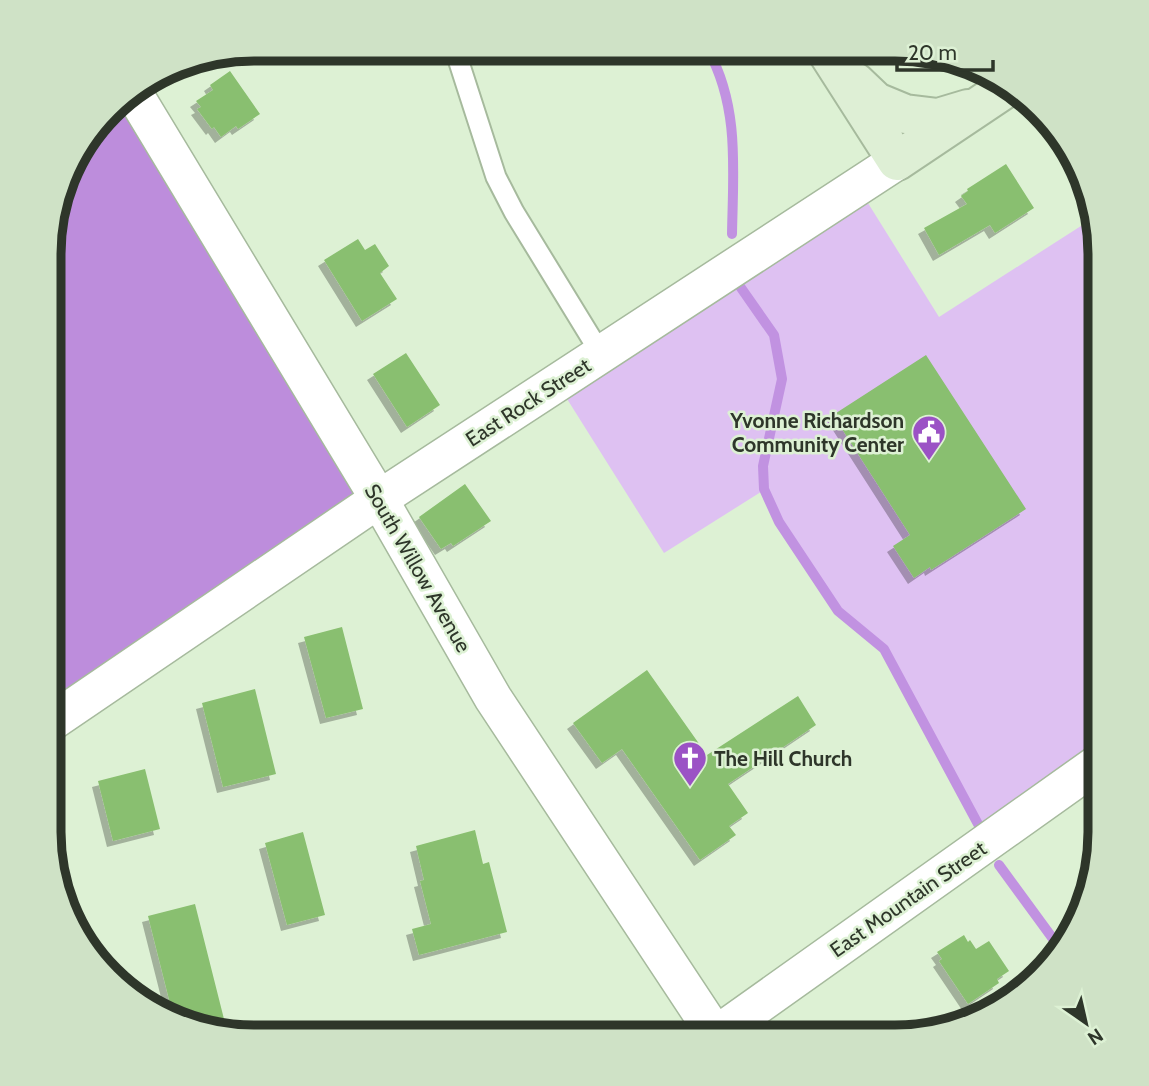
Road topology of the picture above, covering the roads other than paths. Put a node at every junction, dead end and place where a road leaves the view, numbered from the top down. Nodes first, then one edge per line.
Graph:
1 (459, 62) edge
2 (834, 62) edge
3 (836, 62) edge
4 (995, 96) edge
5 (137, 101) edge
6 (897, 161) junction
7 (601, 354) junction
8 (379, 499) junction
9 (62, 715) edge
10 (1088, 771) edge
11 (708, 1024) edge
12 (732, 1024) edge

1 - 7 lane
2 - 6 street
3 - 4 street
4 - 6 street, East Rock Street
5 - 8 street, South Willow Avenue
6 - 7 street, East Rock Street
7 - 8 street, East Rock Street
8 - 9 street, East Rock Street
8 - 11 street, South Willow Avenue
10 - 12 street, East Mountain Street

